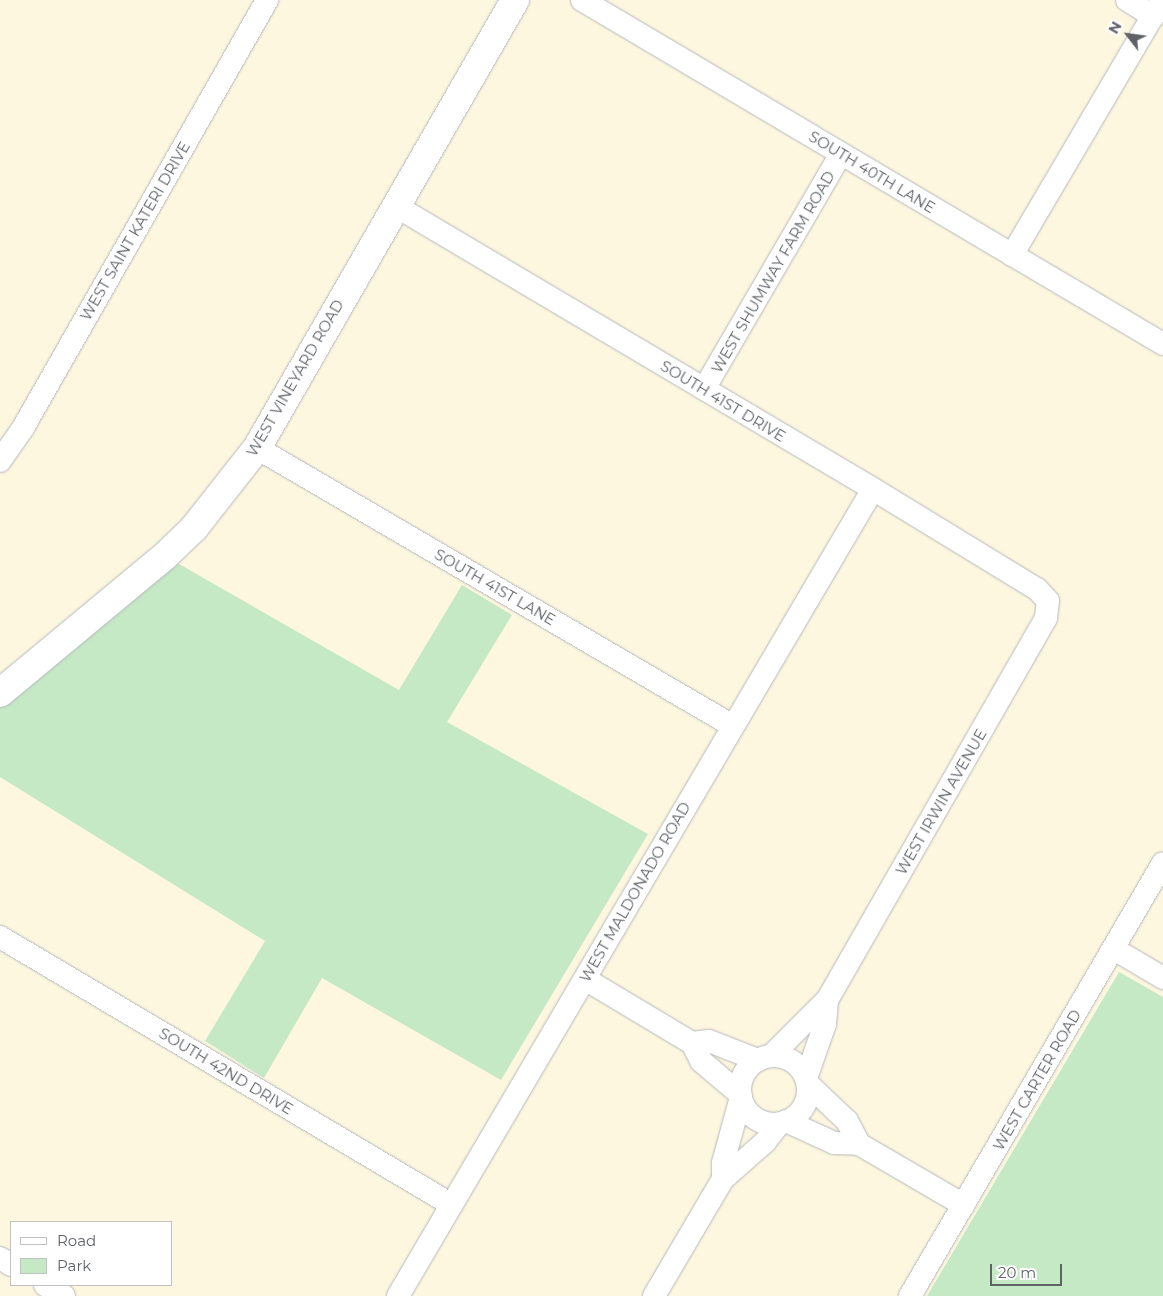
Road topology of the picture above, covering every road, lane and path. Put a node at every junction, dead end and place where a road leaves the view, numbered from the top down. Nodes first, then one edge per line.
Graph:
1 (267, 0) edge
2 (515, 0) edge
3 (582, 0) edge
4 (1126, 0) edge
5 (1158, 8) edge
6 (841, 154) junction
7 (394, 205) junction
8 (1012, 255) junction
9 (1163, 344) edge
10 (704, 389) junction
11 (257, 448) junction
12 (0, 461) edge
13 (873, 489) junction
14 (1048, 601) joint
15 (0, 693) edge
16 (733, 726) junction
17 (1163, 863) edge
18 (0, 937) edge
19 (1114, 948) junction
20 (1163, 978) edge
21 (584, 979) junction
22 (827, 1000) junction
23 (692, 1043) junction
24 (765, 1058) junction
25 (807, 1081) junction
26 (741, 1096) junction
27 (783, 1122) junction
28 (859, 1144) junction
29 (723, 1179) junction
30 (452, 1205) junction
31 (964, 1205) junction
32 (47, 1286) edge
33 (64, 1296) edge
34 (398, 1296) edge
35 (654, 1296) edge
36 (910, 1296) edge

1 - 12 street, WEST SAINT KATERI DRIVE
2 - 7 street, WEST VINEYARD ROAD
3 - 6 street, SOUTH 40TH LANE
4 - 5 street
5 - 8 street
6 - 8 street, SOUTH 40TH LANE
6 - 10 street, WEST SHUMWAY FARM ROAD
7 - 10 street, SOUTH 41ST DRIVE
7 - 11 street, WEST VINEYARD ROAD
8 - 9 street, SOUTH 40TH LANE
10 - 13 street, SOUTH 41ST DRIVE
11 - 15 street, WEST VINEYARD ROAD
11 - 16 street, SOUTH 41ST LANE
13 - 14 street, SOUTH 41ST DRIVE
13 - 16 street, WEST MALDONADO ROAD
14 - 22 street, WEST IRWIN AVENUE
16 - 21 street, WEST MALDONADO ROAD
17 - 19 street, WEST CARTER ROAD
18 - 30 street, SOUTH 42ND DRIVE
19 - 20 street
19 - 31 street, WEST CARTER ROAD
21 - 23 street
21 - 30 street, WEST MALDONADO ROAD
22 - 24 street, WEST IRWIN AVENUE
22 - 25 street, WEST IRWIN AVENUE
23 - 24 street
23 - 26 street
24 - 25 street
24 - 26 street
25 - 27 street
25 - 28 street
26 - 27 street
26 - 29 street
27 - 28 street
27 - 29 street
28 - 31 street
29 - 35 street
30 - 34 street, WEST MALDONADO ROAD
31 - 36 street, WEST CARTER ROAD
32 - 33 street

